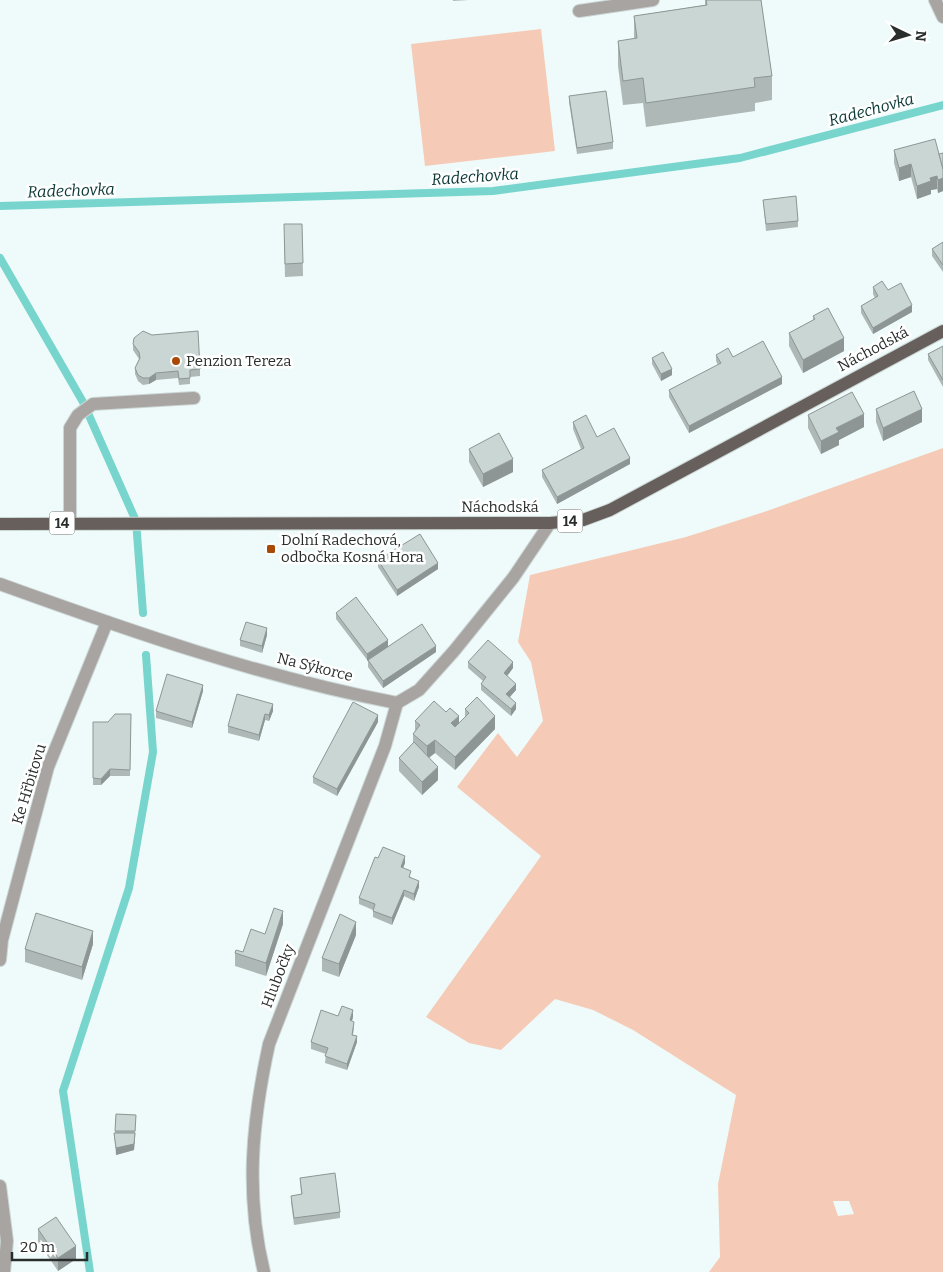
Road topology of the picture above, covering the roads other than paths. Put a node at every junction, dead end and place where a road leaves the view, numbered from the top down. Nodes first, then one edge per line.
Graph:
1 (653, 0) edge
2 (935, 0) edge
3 (579, 11) dead end
4 (943, 17) edge
5 (943, 331) edge
6 (194, 398) dead end
7 (70, 523) junction
8 (550, 523) junction
9 (0, 524) edge
10 (0, 584) edge
11 (107, 622) junction
12 (397, 703) junction
13 (0, 960) edge
14 (0, 1186) edge
15 (4, 1272) edge
16 (264, 1272) edge

1 - 3 street
2 - 4 street
5 - 8 main road, Náchodská / 14
6 - 7 street
7 - 8 main road, Náchodská / 14
7 - 9 main road, Náchodská / 14
8 - 12 street
10 - 11 street, Na Sýkorce
11 - 12 street, Na Sýkorce
11 - 13 street, Ke Hřbitovu
12 - 16 street, Hlubočky
14 - 15 street

